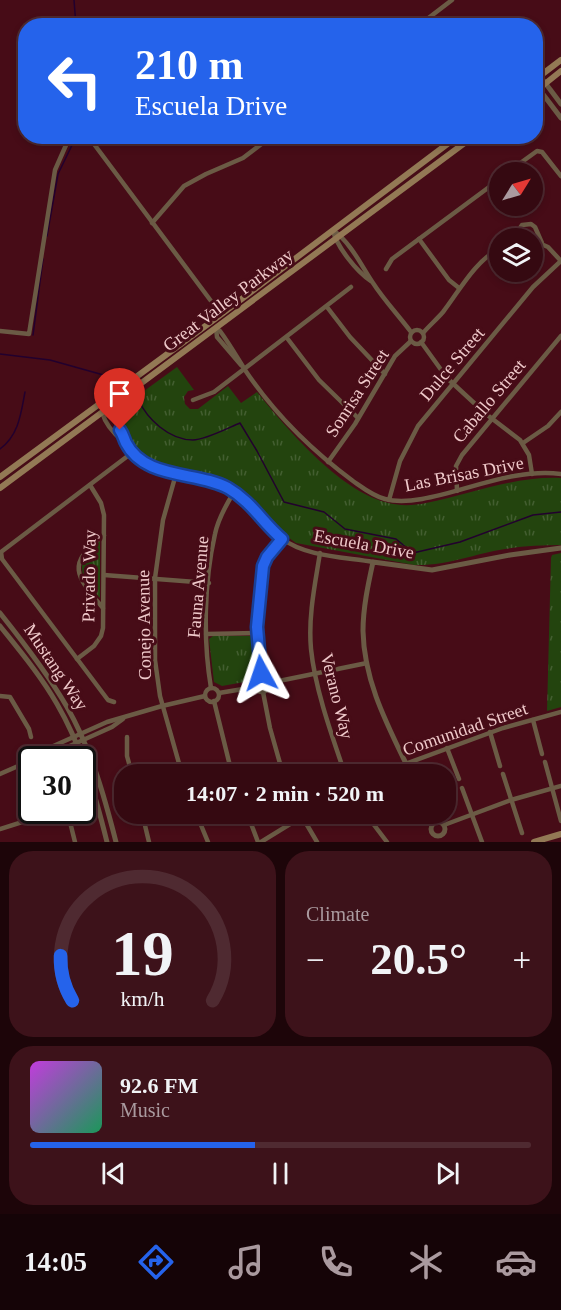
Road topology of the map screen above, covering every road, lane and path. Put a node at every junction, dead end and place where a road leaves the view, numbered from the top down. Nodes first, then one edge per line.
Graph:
1 (452, 0) edge
2 (428, 18) edge
3 (561, 60) edge
4 (561, 72) edge
5 (543, 74) edge
6 (545, 83) joint
7 (543, 96) edge
8 (561, 104) edge
9 (561, 118) edge
10 (66, 144) edge
11 (94, 144) edge
12 (261, 144) edge
13 (447, 144) edge
14 (463, 144) edge
15 (521, 162) edge
16 (561, 176) edge
17 (489, 187) edge
18 (152, 223) junction
19 (520, 228) edge
20 (535, 228) edge
21 (333, 230) junction
22 (337, 237) junction
23 (419, 239) junction
24 (543, 244) edge
25 (489, 257) edge
26 (561, 261) edge
27 (386, 269) dead end
28 (351, 287) dead end
29 (459, 288) junction
30 (211, 300) dead end
31 (327, 307) junction
32 (219, 316) junction
33 (216, 328) junction
34 (0, 331) edge
35 (411, 332) junction
36 (423, 333) junction
37 (561, 336) edge
38 (287, 338) junction
39 (411, 341) junction
40 (421, 342) junction
41 (245, 369) junction
42 (385, 374) junction
43 (452, 383) junction
44 (193, 400) dead end
45 (97, 405) junction
46 (102, 412) junction
47 (561, 412) edge
48 (358, 418) junction
49 (492, 418) junction
50 (523, 443) junction
51 (133, 452) junction
52 (328, 462) junction
53 (176, 474) junction
54 (532, 474) junction
55 (561, 474) edge
56 (0, 477) edge
57 (90, 485) junction
58 (0, 488) edge
59 (457, 491) junction
60 (234, 492) junction
61 (390, 500) junction
62 (104, 536) junction
63 (282, 539) junction
64 (561, 548) edge
65 (320, 553) junction
66 (1, 555) edge
67 (373, 562) junction
68 (104, 575) junction
69 (155, 578) junction
70 (209, 583) junction
71 (104, 609) junction
72 (0, 613) edge
73 (0, 626) edge
74 (258, 633) junction
75 (206, 634) junction
76 (77, 659) junction
77 (367, 663) junction
78 (316, 673) junction
79 (261, 678) junction
80 (269, 683) junction
81 (255, 687) junction
82 (211, 688) junction
83 (263, 692) junction
84 (219, 693) junction
85 (0, 696) edge
86 (206, 696) junction
87 (114, 702) dead end
88 (214, 702) junction
89 (162, 706) junction
90 (561, 712) edge
91 (533, 720) junction
92 (490, 732) junction
93 (82, 736) junction
94 (31, 737) dead end
95 (127, 737) dead end
96 (75, 740) junction
97 (58, 746) edge
98 (447, 748) junction
99 (542, 754) dead end
100 (545, 762) dead end
101 (406, 763) joint
102 (129, 764) edge
103 (180, 764) edge
104 (229, 764) edge
105 (281, 764) edge
106 (342, 764) edge
107 (18, 766) edge
108 (500, 766) dead end
109 (0, 774) edge
110 (503, 774) dead end
111 (459, 779) dead end
112 (561, 786) edge
113 (462, 788) dead end
114 (552, 788) junction
115 (511, 800) junction
116 (472, 814) junction
117 (561, 821) edge
118 (18, 823) edge
119 (70, 824) edge
120 (145, 824) edge
121 (201, 824) edge
122 (252, 824) edge
123 (287, 824) edge
124 (306, 824) edge
125 (373, 824) edge
126 (432, 824) edge
127 (444, 825) joint
128 (0, 829) edge
129 (522, 833) dead end
130 (561, 834) edge
131 (441, 837) edge
132 (75, 842) edge
133 (107, 842) edge
134 (116, 842) edge
135 (149, 842) edge
136 (208, 842) edge
137 (260, 842) edge
138 (317, 842) edge
139 (387, 842) edge
140 (447, 842) edge
141 (482, 842) edge
142 (534, 842) edge

1 - 2 street
3 - 5 main road
4 - 6 main road
6 - 8 street
7 - 9 street
10 - 34 street
11 - 18 street
12 - 18 street
13 - 21 main road, Great Valley Parkway
14 - 22 main road, Great Valley Parkway
15 - 16 street
17 - 23 street
18 - 30 street
19 - 20 street
21 - 22 street
21 - 32 main road, Great Valley Parkway
22 - 33 main road, Great Valley Parkway
22 - 35 street
23 - 27 street
23 - 29 street
24 - 26 street
25 - 29 street
26 - 43 street, Dulce Street
28 - 31 street
29 - 36 street
31 - 38 street
31 - 42 street
32 - 33 main road
32 - 45 main road, Great Valley Parkway
33 - 41 street, Las Brisas Drive
33 - 46 main road, Great Valley Parkway
35 - 36 street
35 - 39 street
36 - 40 street
37 - 49 street, Caballo Street
38 - 41 street
38 - 48 street
39 - 40 street
39 - 42 street, Sonrisa Street
40 - 43 street
41 - 44 street
41 - 52 street, Las Brisas Drive
42 - 48 street, Sonrisa Street
43 - 49 street
43 - 61 street, Dulce Street
45 - 46 street, Escuela Drive
45 - 56 main road, Great Valley Parkway
46 - 51 street, Escuela Drive
46 - 58 main road, Great Valley Parkway
47 - 50 street
48 - 52 street, Sonrisa Street
49 - 50 street
49 - 59 street, Caballo Street
50 - 54 street
51 - 53 street, Escuela Drive
51 - 57 street
52 - 61 street, Las Brisas Drive
53 - 60 street, Escuela Drive
53 - 69 street, Conejo Avenue
54 - 55 street, Las Brisas Drive
54 - 59 street, Las Brisas Drive
57 - 62 street, Privado Way
57 - 66 street
59 - 61 street, Las Brisas Drive
60 - 63 street, Escuela Drive
60 - 70 street, Fauna Avenue
62 - 68 street, Privado Way
62 - 71 street
63 - 65 street, Escuela Drive
63 - 74 street
64 - 67 street, Escuela Drive
65 - 67 street, Escuela Drive
65 - 78 street, Verano Way
66 - 76 street
67 - 77 street
68 - 69 street
68 - 71 street, Privado Way
69 - 70 street
69 - 89 street, Conejo Avenue
70 - 75 street, Fauna Avenue
71 - 76 street, Privado Way
72 - 93 street, Mustang Way
73 - 96 street, Mustang Way
74 - 75 street
74 - 79 street
75 - 82 street, Fauna Avenue
76 - 87 street
77 - 78 street
77 - 101 street
78 - 80 street
78 - 106 street, Verano Way
79 - 80 street
79 - 81 street
80 - 83 street
81 - 83 street
81 - 84 street
82 - 84 street
82 - 86 street
83 - 105 street
84 - 88 street
85 - 94 street
86 - 88 street
86 - 89 street
88 - 104 street
89 - 93 street
89 - 103 street, Conejo Avenue
90 - 91 street, Comunidad Street
91 - 92 street, Comunidad Street
91 - 99 street
92 - 98 street, Comunidad Street
92 - 108 street
93 - 96 street
93 - 134 street, Mustang Way
95 - 102 street
96 - 97 street
96 - 133 street, Mustang Way
98 - 101 street, Comunidad Street
98 - 111 street
100 - 114 street
107 - 109 street
110 - 115 street
112 - 114 street
113 - 116 street
114 - 115 street
114 - 117 street
115 - 116 street
115 - 129 street
116 - 127 street
116 - 141 street
118 - 128 street
119 - 132 street
120 - 135 street
121 - 136 street
122 - 137 street
123 - 137 street
124 - 138 street
125 - 139 street
126 - 131 street
127 - 131 street
130 - 142 main road
131 - 140 street

